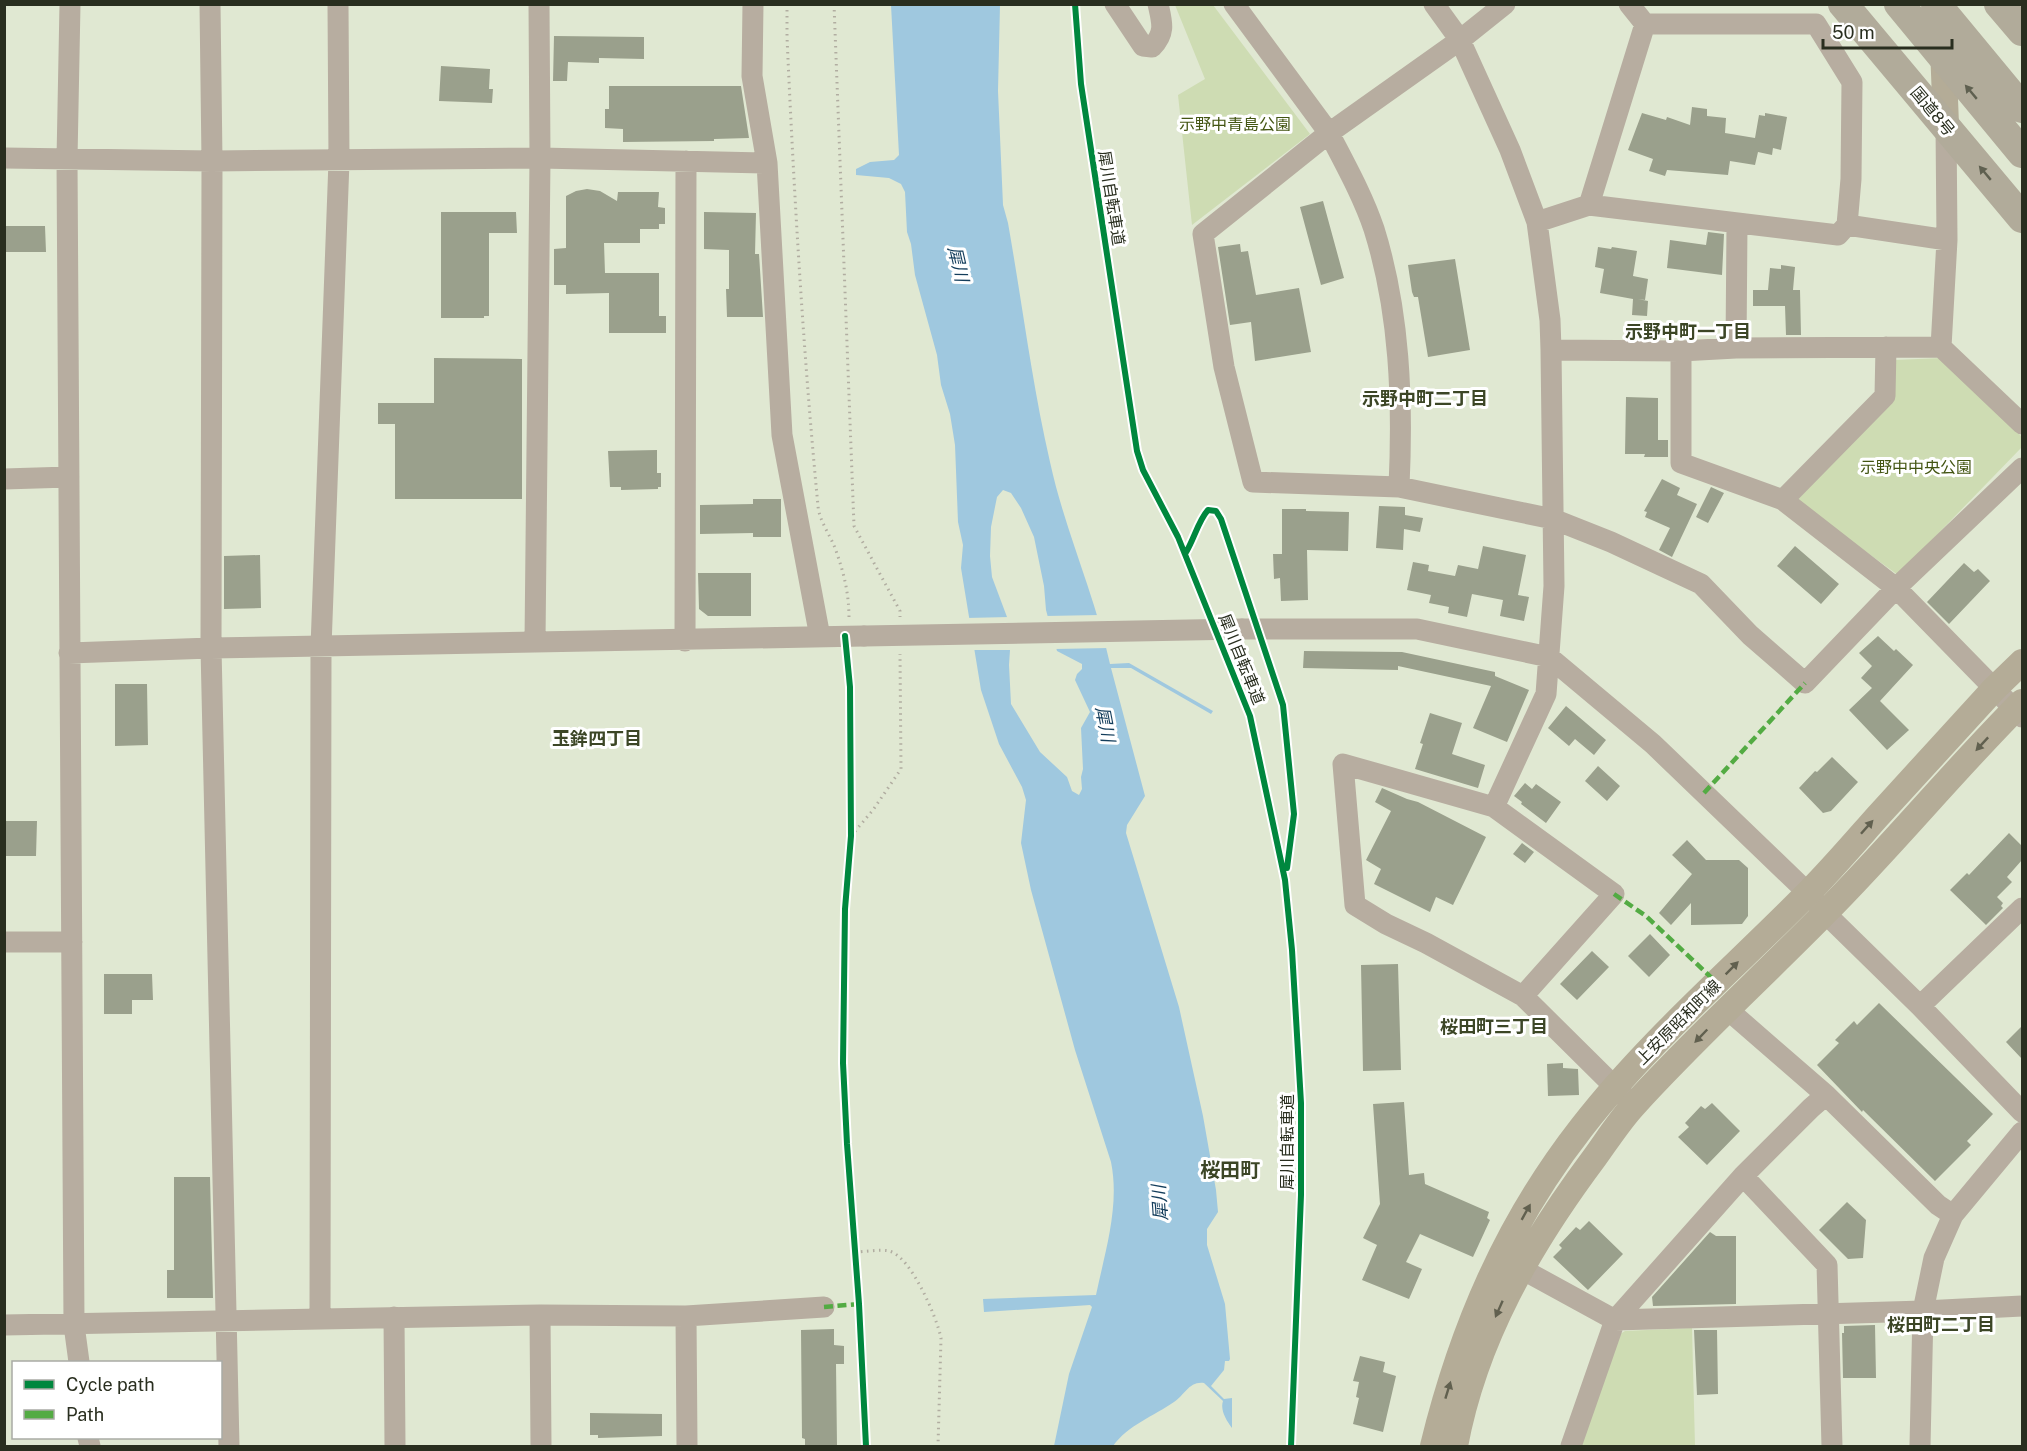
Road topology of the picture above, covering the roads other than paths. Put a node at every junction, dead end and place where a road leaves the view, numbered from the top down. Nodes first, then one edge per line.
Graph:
1 (70, 4) edge
2 (210, 4) edge
3 (338, 4) edge
4 (539, 4) edge
5 (753, 4) edge
6 (1115, 4) edge
7 (1158, 4) edge
8 (1234, 4) edge
9 (1434, 4) edge
10 (1505, 4) edge
11 (1629, 4) edge
12 (1843, 4) edge
13 (1899, 4) edge
14 (1936, 4) edge
15 (1942, 4) edge
16 (1999, 4) edge
17 (1645, 24) junction
18 (2022, 31) edge
19 (1460, 40) junction
20 (2022, 108) edge
21 (1946, 125) junction
22 (1329, 133) junction
23 (2022, 153) edge
24 (4, 158) edge
25 (540, 158) junction
26 (67, 159) junction
27 (212, 161) junction
28 (339, 161) junction
29 (686, 161) junction
30 (767, 163) junction
31 (1589, 205) junction
32 (2022, 218) edge
33 (1537, 222) junction
34 (1737, 224) junction
35 (1847, 225) junction
36 (1947, 240) junction
37 (1886, 347) junction
38 (1941, 347) junction
39 (1736, 348) junction
40 (1551, 350) junction
41 (1681, 351) junction
42 (2022, 424) edge
43 (2022, 468) edge
44 (69, 477) junction
45 (4, 479) edge
46 (1399, 487) junction
47 (1783, 500) junction
48 (1553, 519) junction
49 (1896, 588) junction
50 (820, 637) junction
51 (685, 641) junction
52 (535, 642) junction
53 (321, 647) junction
54 (211, 648) junction
55 (69, 653) junction
56 (1549, 657) junction
57 (2022, 662) edge
58 (1995, 689) junction
59 (2020, 710) edge
60 (1494, 807) junction
61 (1808, 893) junction
62 (2022, 908) edge
63 (1825, 913) junction
64 (4, 942) edge
65 (72, 942) junction
66 (1523, 996) junction
67 (1920, 1006) junction
68 (1727, 1009) junction
69 (1615, 1088) junction
70 (1826, 1095) junction
71 (1634, 1106) junction
72 (2022, 1112) edge
73 (2022, 1132) edge
74 (1743, 1176) junction
75 (1953, 1215) junction
76 (1510, 1263) junction
77 (2022, 1306) edge
78 (824, 1307) dead end
79 (1923, 1311) junction
80 (1829, 1314) junction
81 (540, 1315) junction
82 (686, 1316) junction
83 (394, 1317) junction
84 (320, 1318) junction
85 (228, 1320) junction
86 (1615, 1320) junction
87 (4, 1325) edge
88 (74, 1325) junction
89 (79, 1361) edge
90 (229, 1446) edge
91 (395, 1446) edge
92 (541, 1446) edge
93 (687, 1446) edge
94 (1433, 1446) edge
95 (1455, 1446) edge
96 (1570, 1446) edge
97 (1832, 1446) edge
98 (1920, 1446) edge

1 - 26 street
2 - 27 street
3 - 28 street
4 - 25 street
5 - 30 street
6 - 7 street
8 - 22 street
9 - 19 street
10 - 19 street
11 - 17 street
12 - 21 highway, 国道8号
23 -> 13 highway, bridge
14 - 20 highway, bridge
15 - 21 main road
16 - 18 highway
17 - 31 street
17 - 35 street
19 - 22 street
19 - 33 street
32 -> 21 highway, 国道8号
21 - 36 street
22 - 46 street
22 - 46 street
24 - 26 street
25 - 28 street
25 - 29 street
25 - 52 street
26 - 27 street
26 - 44 street
27 - 28 street
27 - 54 street
28 - 53 street
29 - 30 street
29 - 51 street
30 - 50 street
31 - 33 street
31 - 34 street
33 - 40 street
34 - 35 street
34 - 39 street
35 - 36 street
36 - 38 street
37 - 38 street
37 - 39 street
37 - 47 street
38 - 42 street
39 - 41 street
40 - 41 street
40 - 48 street
41 - 47 street
43 - 49 street
44 - 45 street
44 - 55 street
46 - 48 street
47 - 49 street
48 - 49 street
48 - 56 street
49 - 58 street
50 - 51 street
50 - 56 street, bridge
51 - 52 street
52 - 53 street
53 - 54 street
53 - 84 street
54 - 55 street
54 - 85 street
55 - 65 street
56 - 60 street
56 - 61 street
57 - 58 main road, 上安原昭和町線
58 - 59 street
61 -> 58 main road, 上安原昭和町線
59 -> 63 main road, 上安原昭和町線
60 - 66 street
60 - 66 street
61 - 63 street
69 -> 61 main road, 上安原昭和町線
62 - 67 street
63 - 67 street
63 - 68 main road, 上安原昭和町線
64 - 65 street
65 - 88 street
66 - 69 street
67 - 72 street
68 - 70 street
68 -> 71 main road, 上安原昭和町線
69 - 71 street
76 -> 69 main road, 上安原昭和町線
70 - 74 street
70 - 75 street
71 - 76 main road, 上安原昭和町線
73 - 75 street
74 - 80 street
74 - 86 street
75 - 79 street
76 - 86 street
94 -> 76 main road, 上安原昭和町線
76 -> 95 main road, 上安原昭和町線
77 - 79 street
78 - 82 street
79 - 80 street
79 - 98 street
80 - 86 street
80 - 97 street
81 - 82 street
81 - 83 street
81 - 92 street
82 - 93 street
83 - 84 street
83 - 91 street
84 - 85 street
85 - 88 street
85 - 90 street
86 - 96 street
87 - 88 street
88 - 89 street

